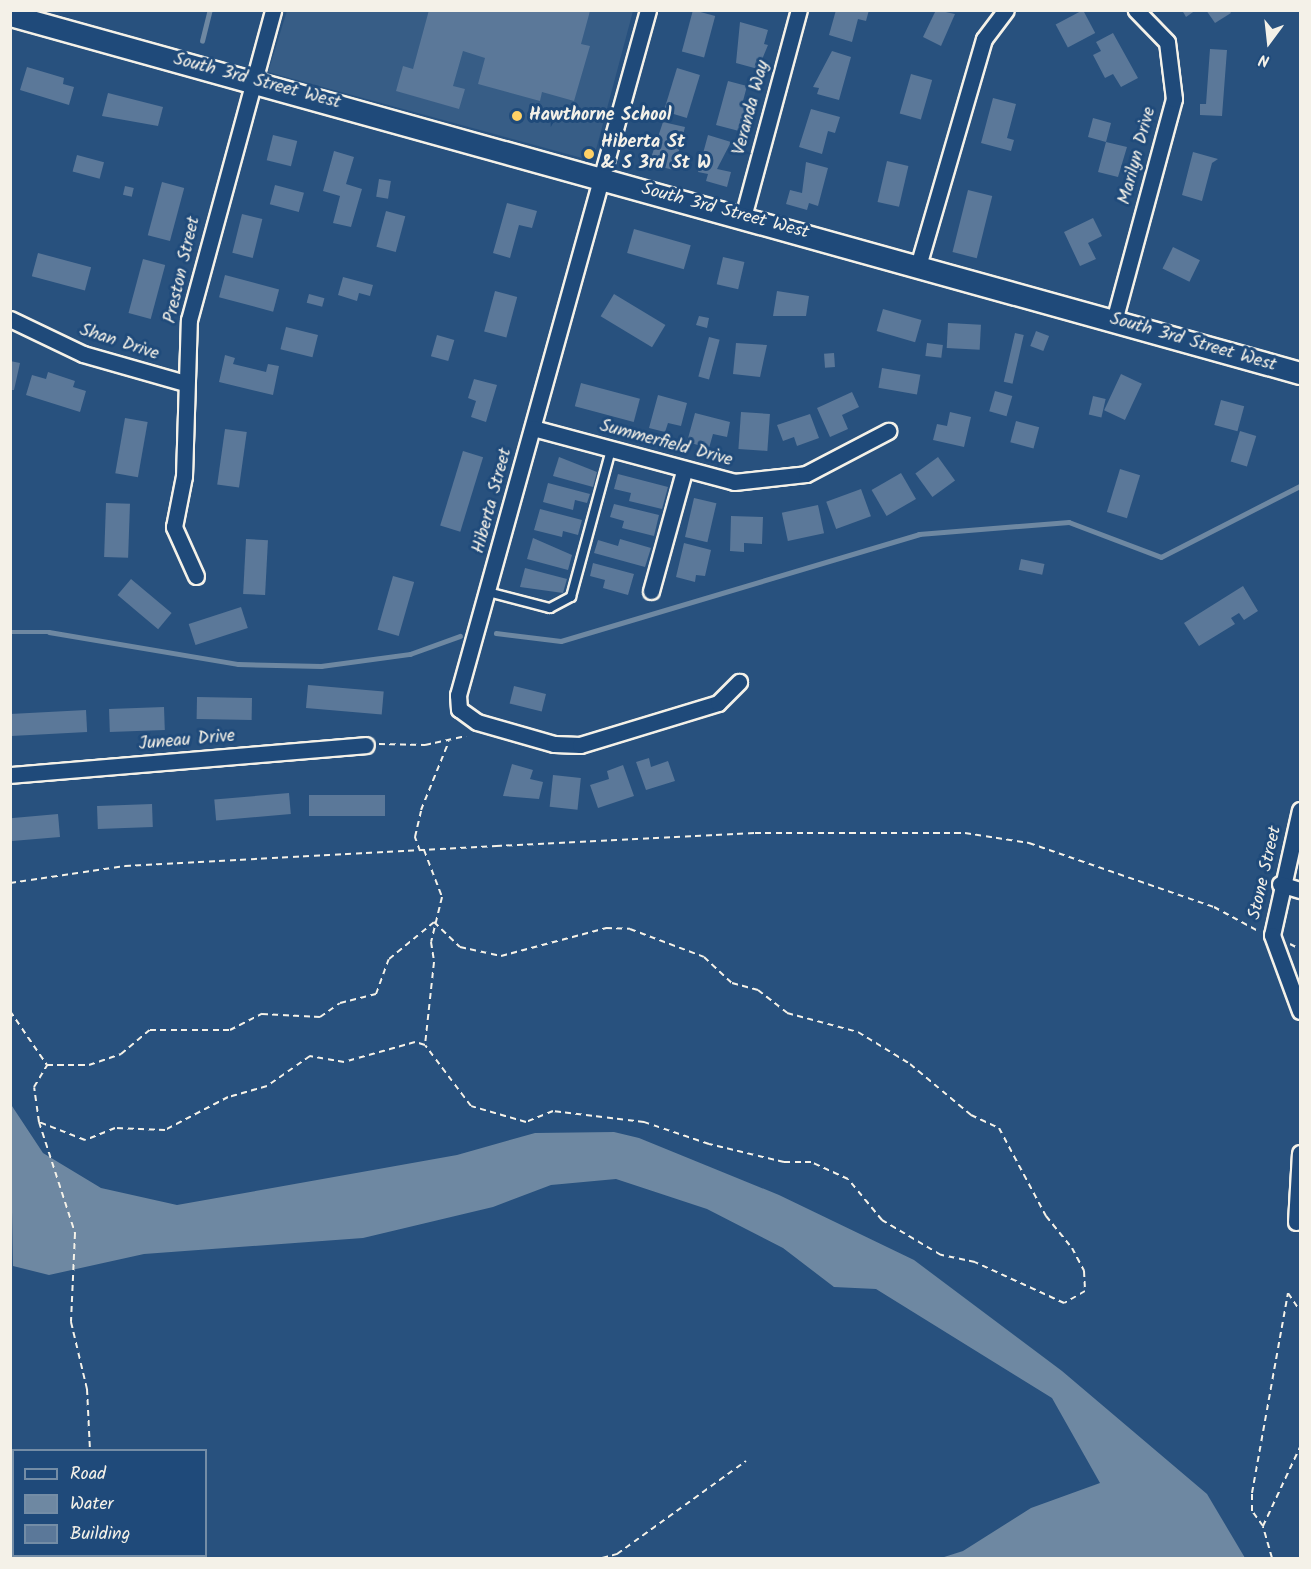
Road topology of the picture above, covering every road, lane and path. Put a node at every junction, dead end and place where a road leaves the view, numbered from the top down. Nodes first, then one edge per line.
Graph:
1 (273, 10) edge
2 (648, 10) edge
3 (799, 10) edge
4 (1006, 10) edge
5 (1136, 10) edge
6 (10, 15) edge
7 (253, 81) junction
8 (601, 178) junction
9 (744, 217) junction
10 (918, 266) junction
11 (10, 319) edge
12 (1114, 321) junction
13 (1300, 373) edge
14 (185, 383) junction
15 (533, 428) junction
16 (888, 432) dead end
17 (611, 450) junction
18 (684, 471) junction
19 (196, 576) dead end
20 (651, 591) dead end
21 (488, 592) junction
22 (739, 682) dead end
23 (466, 736) dead end
24 (448, 741) junction
25 (366, 745) joint
26 (10, 775) edge
27 (1300, 810) edge
28 (422, 850) junction
29 (10, 883) edge
30 (1280, 884) junction
31 (1300, 890) edge
32 (435, 922) junction
33 (1272, 935) junction
34 (10, 1011) edge
35 (1300, 1011) edge
36 (425, 1045) junction
37 (47, 1065) junction
38 (39, 1122) junction
39 (1300, 1153) edge
40 (1296, 1222) dead end
41 (1300, 1311) edge
42 (1300, 1447) edge
43 (90, 1449) edge
44 (746, 1461) dead end
45 (1263, 1526) junction
46 (602, 1558) edge
47 (1272, 1558) edge

1 - 7 street, Preston Street
2 - 8 street, Hiberta Street
3 - 9 street, Veranda Way
4 - 10 street
5 - 12 street, Marilyn Drive
6 - 7 street, South 3rd Street West
7 - 8 street, South 3rd Street West
7 - 14 street, Preston Street
8 - 9 street, South 3rd Street West
8 - 15 street, Hiberta Street
9 - 10 street, South 3rd Street West
10 - 12 street, South 3rd Street West
11 - 14 street, Shan Drive
12 - 13 street, South 3rd Street West
14 - 19 street, Preston Street
15 - 17 street, Summerfield Drive
15 - 21 street, Hiberta Street
16 - 18 street, Summerfield Drive
17 - 18 street, Summerfield Drive
17 - 21 lane
18 - 20 street
21 - 22 street, Hiberta Street
23 - 24 path
24 - 25 path
24 - 28 path
25 - 26 street, Juneau Drive
27 - 30 street, Stone Street
28 - 29 path
28 - 32 path
28 - 33 path
30 - 31 street
30 - 33 street, Stone Street
32 - 36 path
32 - 36 path
32 - 37 path
33 - 35 street, Stone Street
34 - 37 path
36 - 38 path
37 - 38 path
38 - 43 path
39 - 40 street
41 - 45 path
42 - 45 path
44 - 46 path
45 - 47 path

